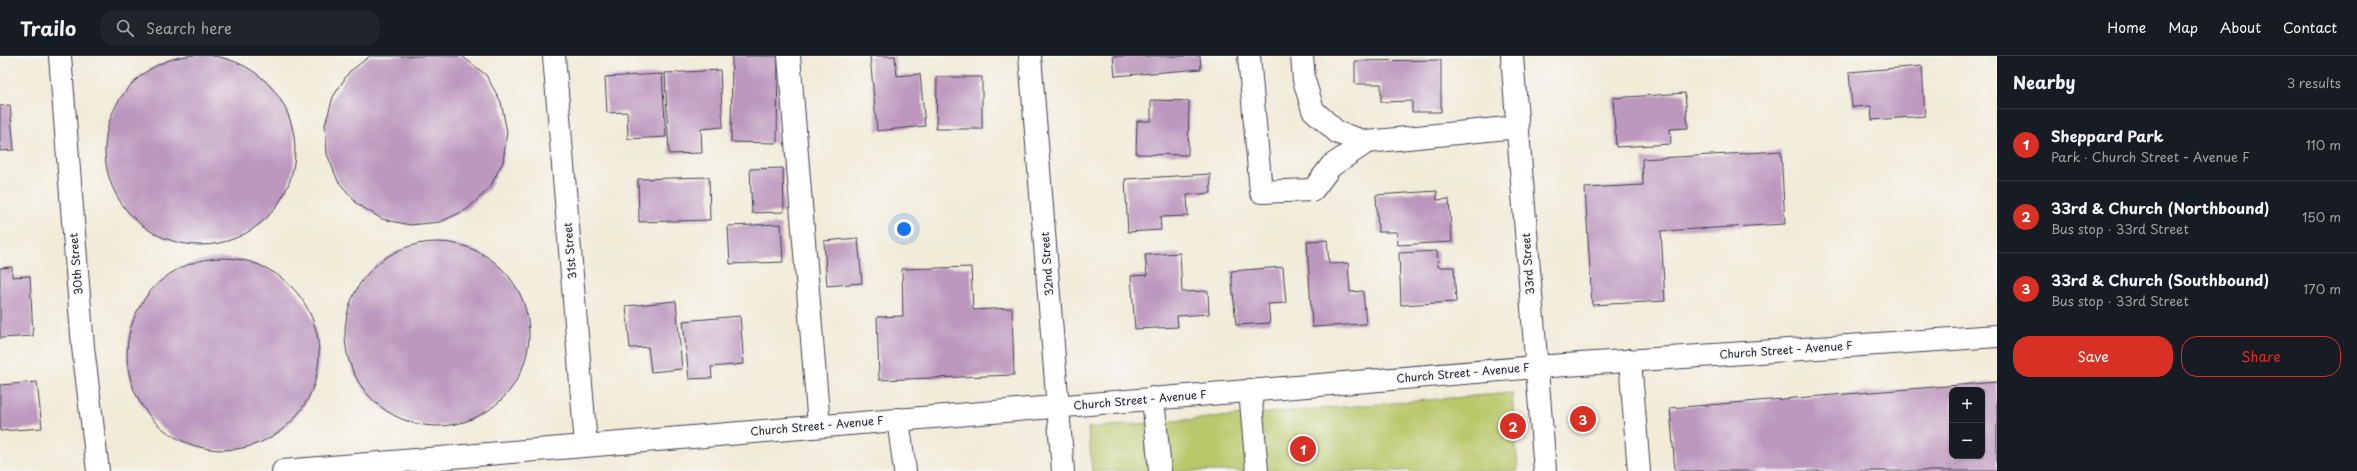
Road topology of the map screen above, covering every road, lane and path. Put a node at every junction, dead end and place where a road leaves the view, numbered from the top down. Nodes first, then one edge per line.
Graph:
1 (60, 56) edge
2 (554, 56) edge
3 (789, 56) edge
4 (1030, 56) edge
5 (1249, 56) edge
6 (1302, 56) edge
7 (1512, 56) edge
8 (1517, 127) junction
9 (1368, 142) junction
10 (1997, 336) edge
11 (1630, 360) junction
12 (1536, 366) junction
13 (1250, 390) junction
14 (1153, 398) junction
15 (1058, 406) junction
16 (898, 419) junction
17 (819, 426) junction
18 (586, 445) junction
19 (436, 465) edge
20 (98, 471) edge
21 (283, 471) edge
22 (905, 471) edge
23 (1064, 471) edge
24 (1160, 471) edge
25 (1257, 471) edge
26 (1545, 471) edge
27 (1639, 471) edge

1 - 20 street, 30th Street
2 - 18 street, 31st Street
3 - 17 street
4 - 15 street, 32nd Street
5 - 9 street
6 - 9 street
7 - 8 street, 33rd Street
8 - 9 street
8 - 12 street, 33rd Street
10 - 11 street, Church Street - Avenue F
11 - 12 street, Church Street - Avenue F
11 - 27 street
12 - 13 street, Church Street - Avenue F
12 - 26 street, 33rd Street
13 - 14 street, Church Street - Avenue F
13 - 25 street
14 - 15 street, Church Street - Avenue F
14 - 24 street
15 - 16 street, Church Street - Avenue F
15 - 23 street, 32nd Street
16 - 17 street, Church Street - Avenue F
16 - 22 street
17 - 18 street, Church Street - Avenue F
18 - 19 street, Church Street - Avenue F
19 - 21 street, Church Street - Avenue F

